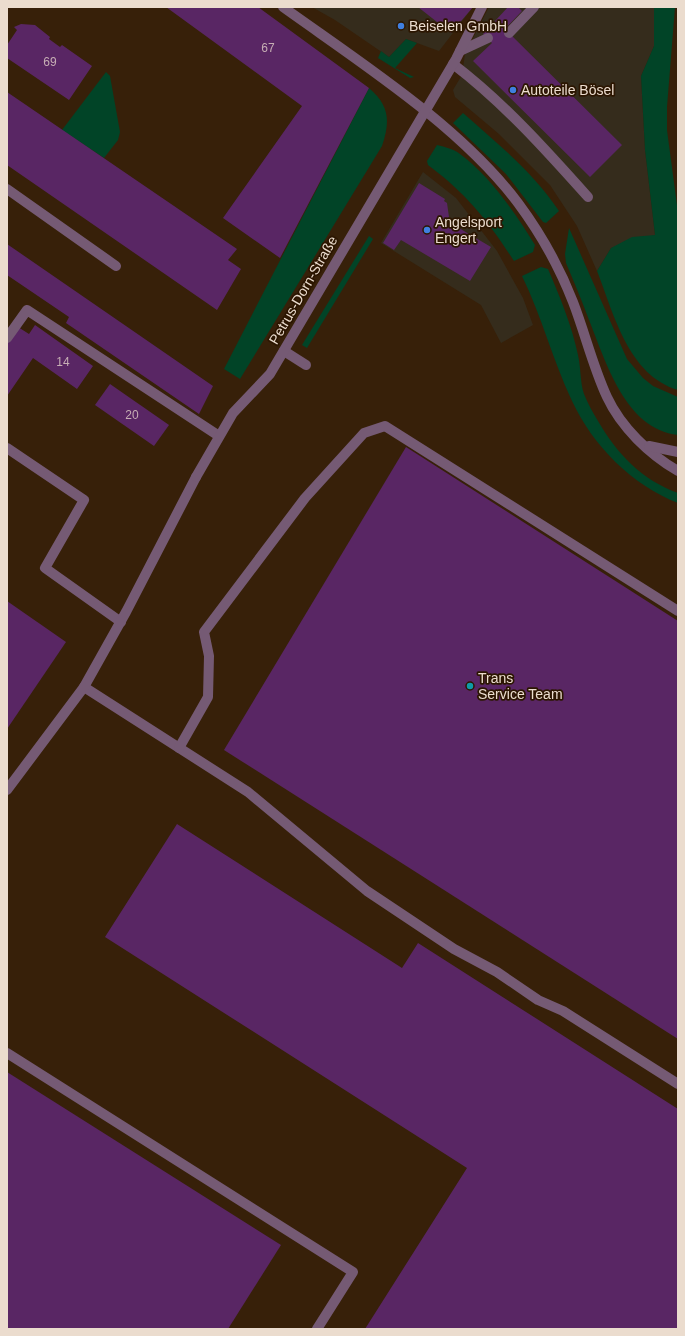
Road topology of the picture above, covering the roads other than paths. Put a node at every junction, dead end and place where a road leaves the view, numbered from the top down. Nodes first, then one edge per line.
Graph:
1 (283, 7) edge
2 (482, 7) edge
3 (534, 7) edge
4 (509, 33) dead end
5 (488, 38) dead end
6 (460, 50) junction
7 (453, 64) junction
8 (425, 111) junction
9 (7, 189) edge
10 (588, 197) dead end
11 (116, 266) dead end
12 (7, 338) edge
13 (284, 351) junction
14 (306, 365) dead end
15 (219, 436) junction
16 (644, 445) junction
17 (7, 448) edge
18 (678, 452) edge
19 (678, 470) edge
20 (678, 611) edge
21 (121, 622) junction
22 (84, 687) junction
23 (179, 748) junction
24 (7, 790) edge
25 (7, 1053) edge
26 (678, 1084) edge
27 (317, 1329) edge

1 - 8 street
2 - 6 street, Petrus-Dorn-Straße
3 - 4 street
5 - 6 street
6 - 7 street, Petrus-Dorn-Straße
7 - 8 street, Petrus-Dorn-Straße
7 - 10 street
8 - 13 street, Petrus-Dorn-Straße
8 - 16 street
9 - 11 street
12 - 15 street
13 - 14 street
13 - 15 street, Petrus-Dorn-Straße
15 - 21 street, Petrus-Dorn-Straße
16 - 18 street
16 - 19 street
17 - 21 street
20 - 23 street
21 - 22 street, Petrus-Dorn-Straße
22 - 23 street
22 - 24 street, Petrus-Dorn-Straße
23 - 26 street
25 - 27 street

